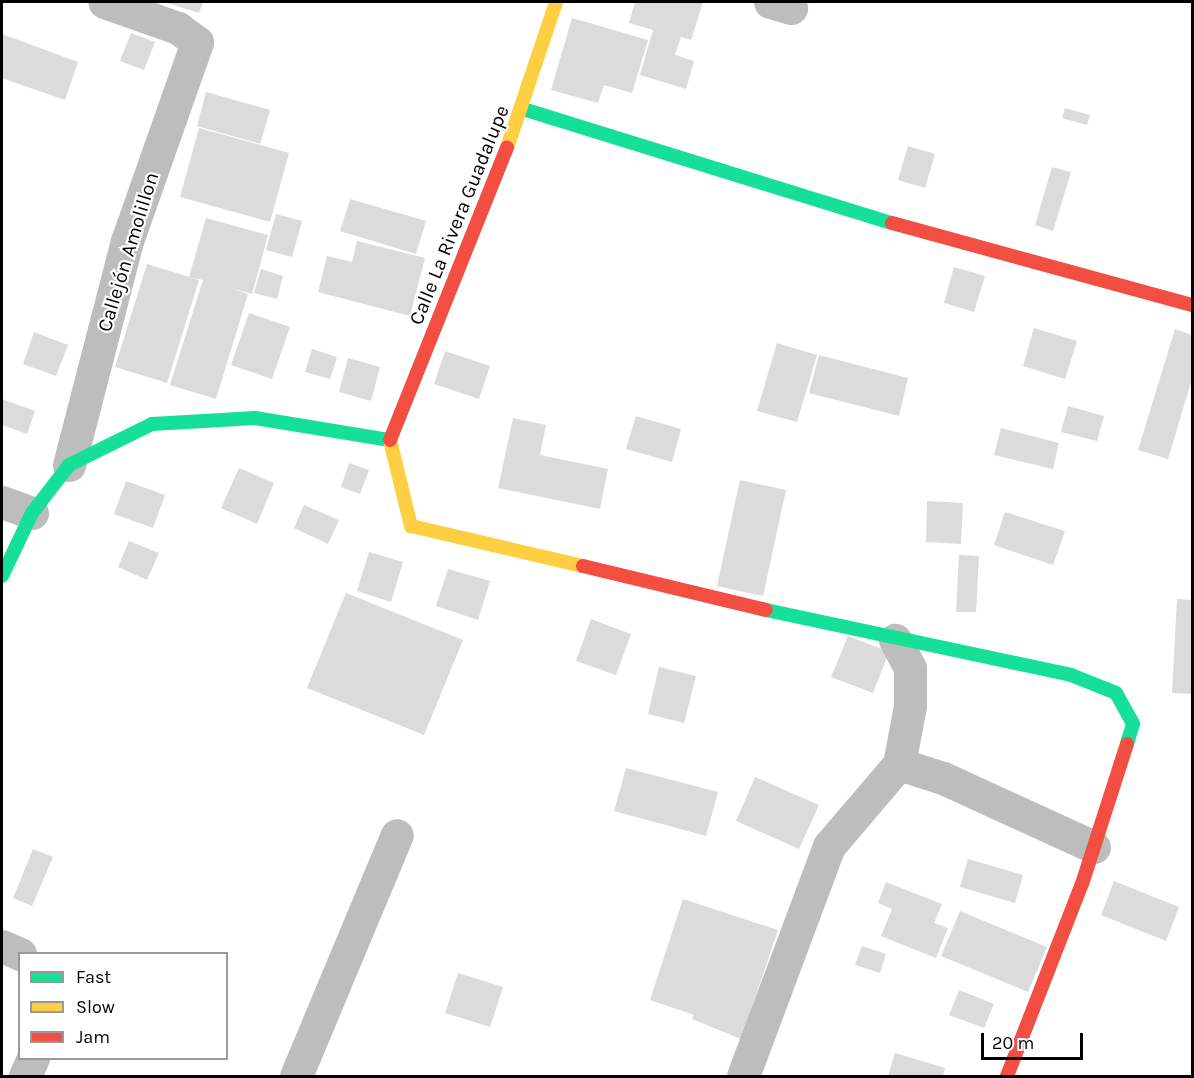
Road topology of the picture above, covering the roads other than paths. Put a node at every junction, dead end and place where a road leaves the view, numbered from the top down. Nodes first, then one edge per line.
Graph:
1 (104, 2) edge
2 (556, 2) edge
3 (523, 109) junction
4 (1192, 305) edge
5 (390, 440) junction
6 (69, 465) junction
7 (2, 502) edge
8 (32, 513) junction
9 (2, 576) edge
10 (895, 640) junction
11 (899, 764) junction
12 (397, 835) dead end
13 (1094, 847) junction
14 (2, 946) edge
15 (18, 953) edge
16 (33, 1060) edge
17 (753, 1074) edge
18 (25, 1077) edge
19 (296, 1077) edge
20 (1007, 1077) edge

1 - 6 street, Callejón Amolillon
2 - 3 street, Calle La Rivera Guadalupe
3 - 4 street
3 - 5 street, Calle La Rivera Guadalupe
5 - 6 street
5 - 10 street
6 - 8 street
7 - 8 street
8 - 9 street
10 - 11 street
10 - 13 street
11 - 13 street
11 - 17 street
12 - 19 street
13 - 20 street
14 - 15 street
16 - 18 street

